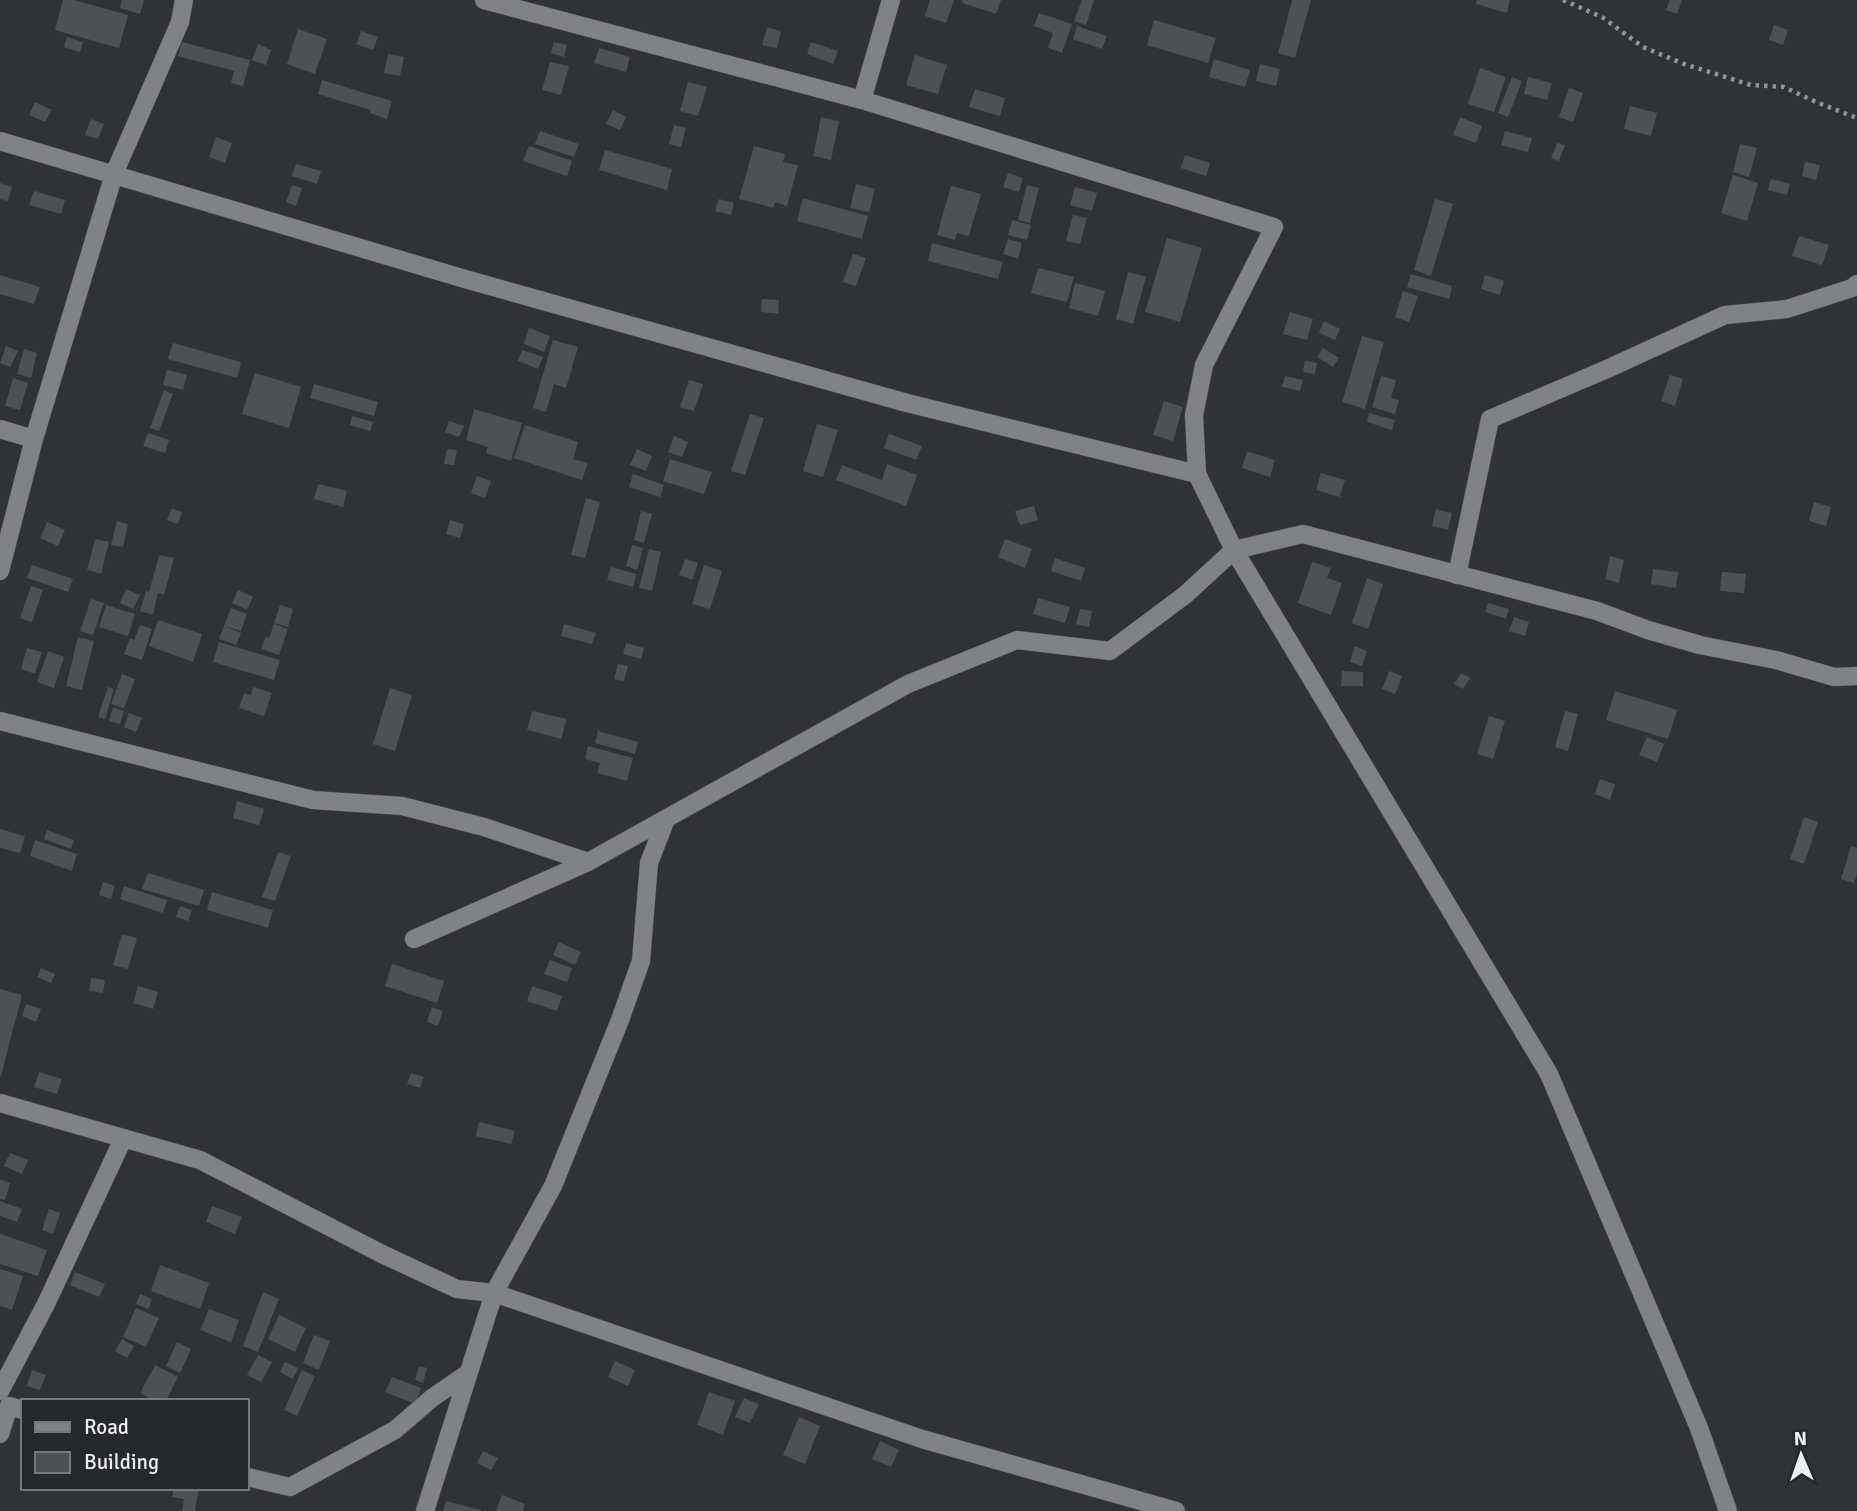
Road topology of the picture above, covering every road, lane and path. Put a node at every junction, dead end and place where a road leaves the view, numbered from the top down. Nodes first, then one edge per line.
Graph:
1 (184, 0) edge
2 (484, 0) edge
3 (891, 0) edge
4 (1563, 0) edge
5 (862, 100) junction
6 (1857, 118) edge
7 (0, 141) edge
8 (114, 174) junction
9 (1857, 284) edge
10 (0, 429) edge
11 (34, 439) junction
12 (1197, 474) junction
13 (1234, 550) junction
14 (0, 571) edge
15 (1457, 575) junction
16 (1857, 676) edge
17 (0, 721) edge
18 (666, 819) junction
19 (588, 862) junction
20 (414, 939) dead end
21 (0, 1103) edge
22 (123, 1139) junction
23 (494, 1293) junction
24 (467, 1374) junction
25 (8, 1403) edge
26 (0, 1434) edge
27 (248, 1477) edge
28 (425, 1511) edge
29 (1176, 1511) edge
30 (1728, 1511) edge

1 - 8 street
2 - 5 street
3 - 5 street
4 - 6 path
5 - 12 street
7 - 8 street
8 - 11 street
8 - 12 street
9 - 15 street
10 - 11 street
11 - 14 street
12 - 13 street
13 - 15 street
13 - 18 street
13 - 30 street
15 - 16 street
17 - 19 street
18 - 19 street
18 - 23 street
19 - 20 street
21 - 22 street
22 - 23 street
22 - 25 street
23 - 24 street
23 - 29 street
24 - 27 street
24 - 28 street
25 - 26 street

